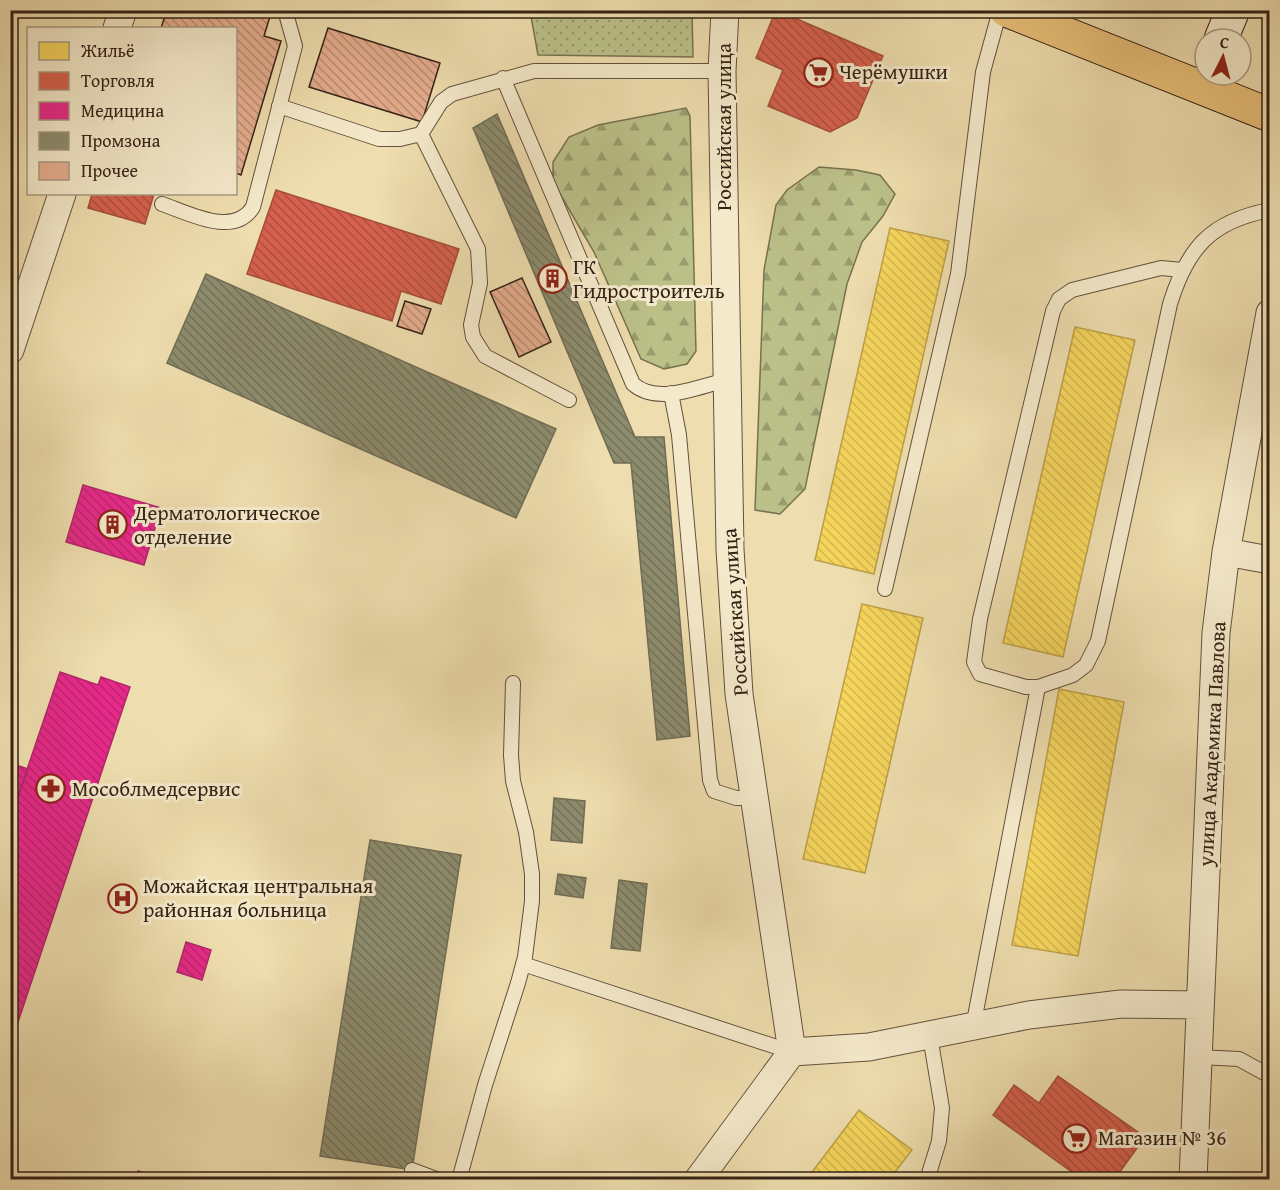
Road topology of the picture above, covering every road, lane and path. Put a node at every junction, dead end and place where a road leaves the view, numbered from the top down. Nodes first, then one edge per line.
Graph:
1 (123, 10) edge
2 (285, 10) edge
3 (725, 10) edge
4 (1000, 10) edge
5 (1006, 10) edge
6 (1233, 10) edge
7 (117, 27) edge
8 (1226, 27) edge
9 (722, 71) junction
10 (1193, 77) edge
11 (503, 78) junction
12 (1215, 87) edge
13 (279, 106) junction
14 (1269, 115) edge
15 (421, 134) junction
16 (62, 195) edge
17 (162, 204) dead end
18 (1269, 210) edge
19 (1182, 270) junction
20 (17, 311) edge
21 (1269, 313) edge
22 (10, 350) edge
23 (727, 380) junction
24 (671, 393) junction
25 (569, 400) dead end
26 (1226, 552) junction
27 (1269, 560) edge
28 (885, 589) dead end
29 (513, 683) dead end
30 (1038, 687) junction
31 (755, 798) junction
32 (523, 963) junction
33 (1200, 1005) junction
34 (973, 1028) junction
35 (930, 1036) junction
36 (792, 1052) junction
37 (1198, 1057) junction
38 (1269, 1076) edge
39 (412, 1170) dead end
40 (439, 1179) edge
41 (459, 1179) edge
42 (699, 1179) edge
43 (927, 1179) edge
44 (1193, 1179) edge

1 - 7 street
2 - 13 lane
3 - 9 street, Российская улица
4 - 28 lane
5 - 10 main road
6 - 8 street
9 - 11 lane
9 - 23 street, Российская улица
11 - 15 lane
11 - 24 lane
12 - 14 main road
13 - 15 lane
13 - 17 lane
15 - 25 lane
16 - 20 street
18 - 19 lane
19 - 30 lane
19 - 30 lane
20 - 22 street
21 - 26 street, улица Академика Павлова
23 - 24 lane
23 - 31 street, Российская улица
24 - 31 lane
26 - 27 street
26 - 33 street, улица Академика Павлова
29 - 32 lane
30 - 34 lane
31 - 36 street, Российская улица
32 - 36 lane
32 - 41 lane
33 - 34 street
33 - 37 street, улица Академика Павлова
34 - 35 street
35 - 36 street
35 - 43 lane
36 - 42 street
37 - 38 lane
37 - 44 street, улица Академика Павлова
39 - 40 lane

